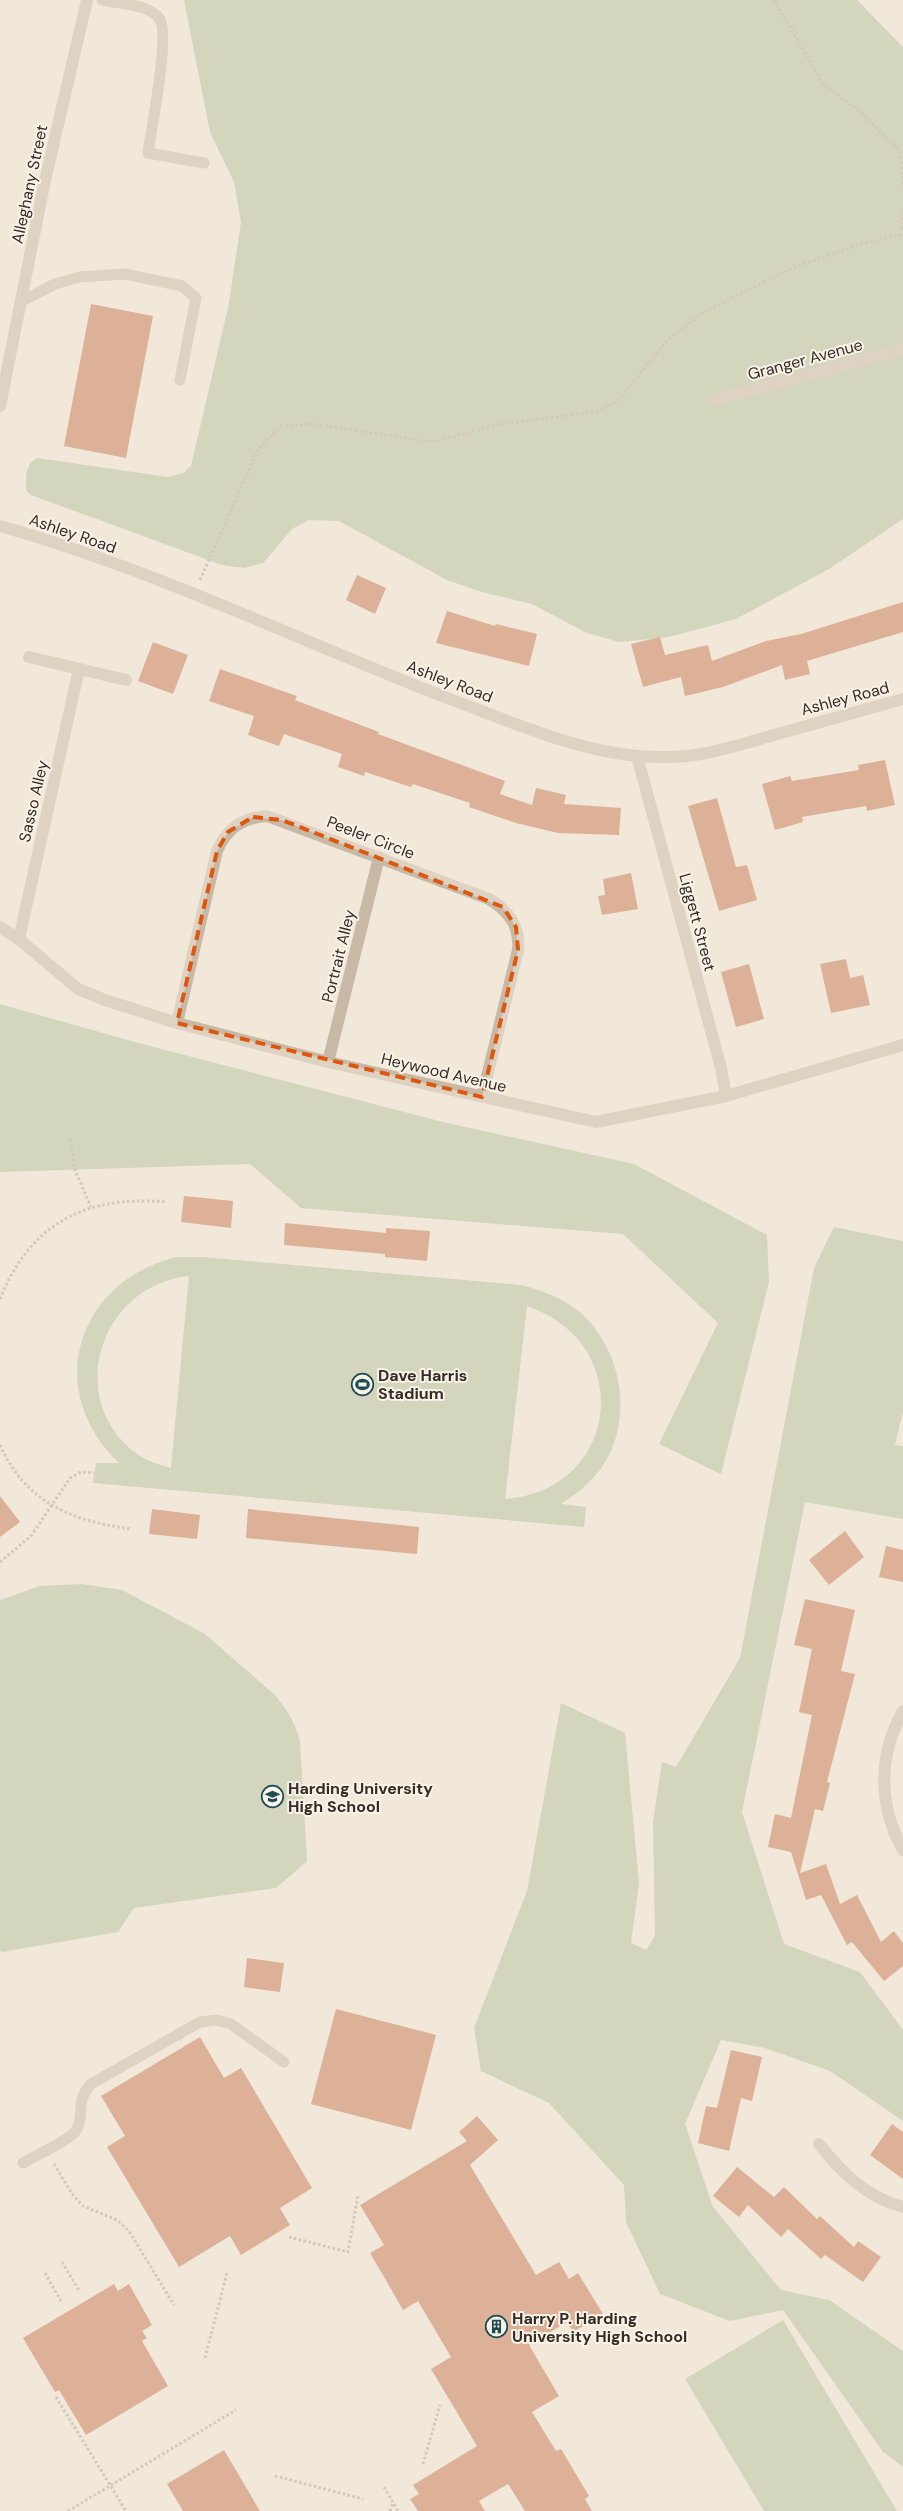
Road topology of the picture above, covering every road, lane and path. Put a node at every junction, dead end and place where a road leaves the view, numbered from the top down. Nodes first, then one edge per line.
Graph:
1 (88, 0) edge
2 (102, 0) edge
3 (774, 0) edge
4 (204, 163) dead end
5 (903, 188) edge
6 (903, 212) edge
7 (903, 233) edge
8 (20, 302) junction
9 (903, 349) edge
10 (180, 380) dead end
11 (715, 400) dead end
12 (0, 406) edge
13 (0, 526) edge
14 (194, 594) junction
15 (29, 658) dead end
16 (79, 669) junction
17 (126, 680) dead end
18 (903, 699) edge
19 (636, 756) junction
20 (379, 857) junction
21 (0, 927) edge
22 (19, 939) junction
23 (177, 1023) junction
24 (903, 1046) edge
25 (328, 1062) junction
26 (726, 1096) junction
27 (482, 1097) junction
28 (70, 1139) dead end
29 (166, 1202) dead end
30 (91, 1207) junction
31 (0, 1299) edge
32 (0, 1445) edge
33 (94, 1473) dead end
34 (51, 1506) junction
35 (131, 1529) dead end
36 (0, 1562) edge
37 (903, 1711) edge
38 (903, 1850) edge
39 (284, 2062) dead end
40 (819, 2144) dead end
41 (23, 2163) dead end
42 (54, 2164) dead end
43 (358, 2196) dead end
44 (903, 2206) edge
45 (289, 2236) dead end
46 (62, 2262) dead end
47 (45, 2272) dead end
48 (227, 2273) dead end
49 (80, 2292) dead end
50 (62, 2303) dead end
51 (174, 2305) dead end
52 (205, 2358) dead end
53 (56, 2396) dead end
54 (440, 2405) dead end
55 (236, 2410) dead end
56 (423, 2464) dead end
57 (275, 2476) dead end
58 (111, 2485) junction
59 (384, 2487) dead end
60 (363, 2499) dead end
61 (393, 2502) junction
62 (68, 2511) edge
63 (126, 2511) edge
64 (390, 2511) edge
65 (398, 2511) edge

1 - 8 street, Alleghany Street
2 - 4 lane
3 - 5 path
6 - 7 path
7 - 14 path
8 - 10 lane
8 - 12 street, Alleghany Street
9 - 11 street, Granger Avenue
13 - 14 street, Ashley Road
14 - 19 street, Ashley Road
15 - 16 street
16 - 17 street
16 - 22 street, Sasso Alley
18 - 19 street, Ashley Road
19 - 26 street, Liggett Street
20 - 23 street, Peeler Circle
20 - 25 street, Portrait Alley
20 - 27 street, Peeler Circle
21 - 22 street, Heywood Avenue
22 - 23 street, Heywood Avenue
23 - 25 street, Heywood Avenue
24 - 26 street, Heywood Avenue
25 - 27 street, Heywood Avenue
26 - 27 street, Heywood Avenue
28 - 30 path
29 - 30 path
30 - 31 path
32 - 34 path
33 - 34 path
34 - 35 path
34 - 36 path
37 - 38 street
39 - 41 lane
40 - 44 street
42 - 51 path
43 - 45 path
46 - 49 path
47 - 50 path
48 - 52 path
53 - 58 path
54 - 56 path
55 - 58 path
57 - 60 path
58 - 62 path
58 - 63 path
59 - 61 path
61 - 64 path
61 - 65 path

